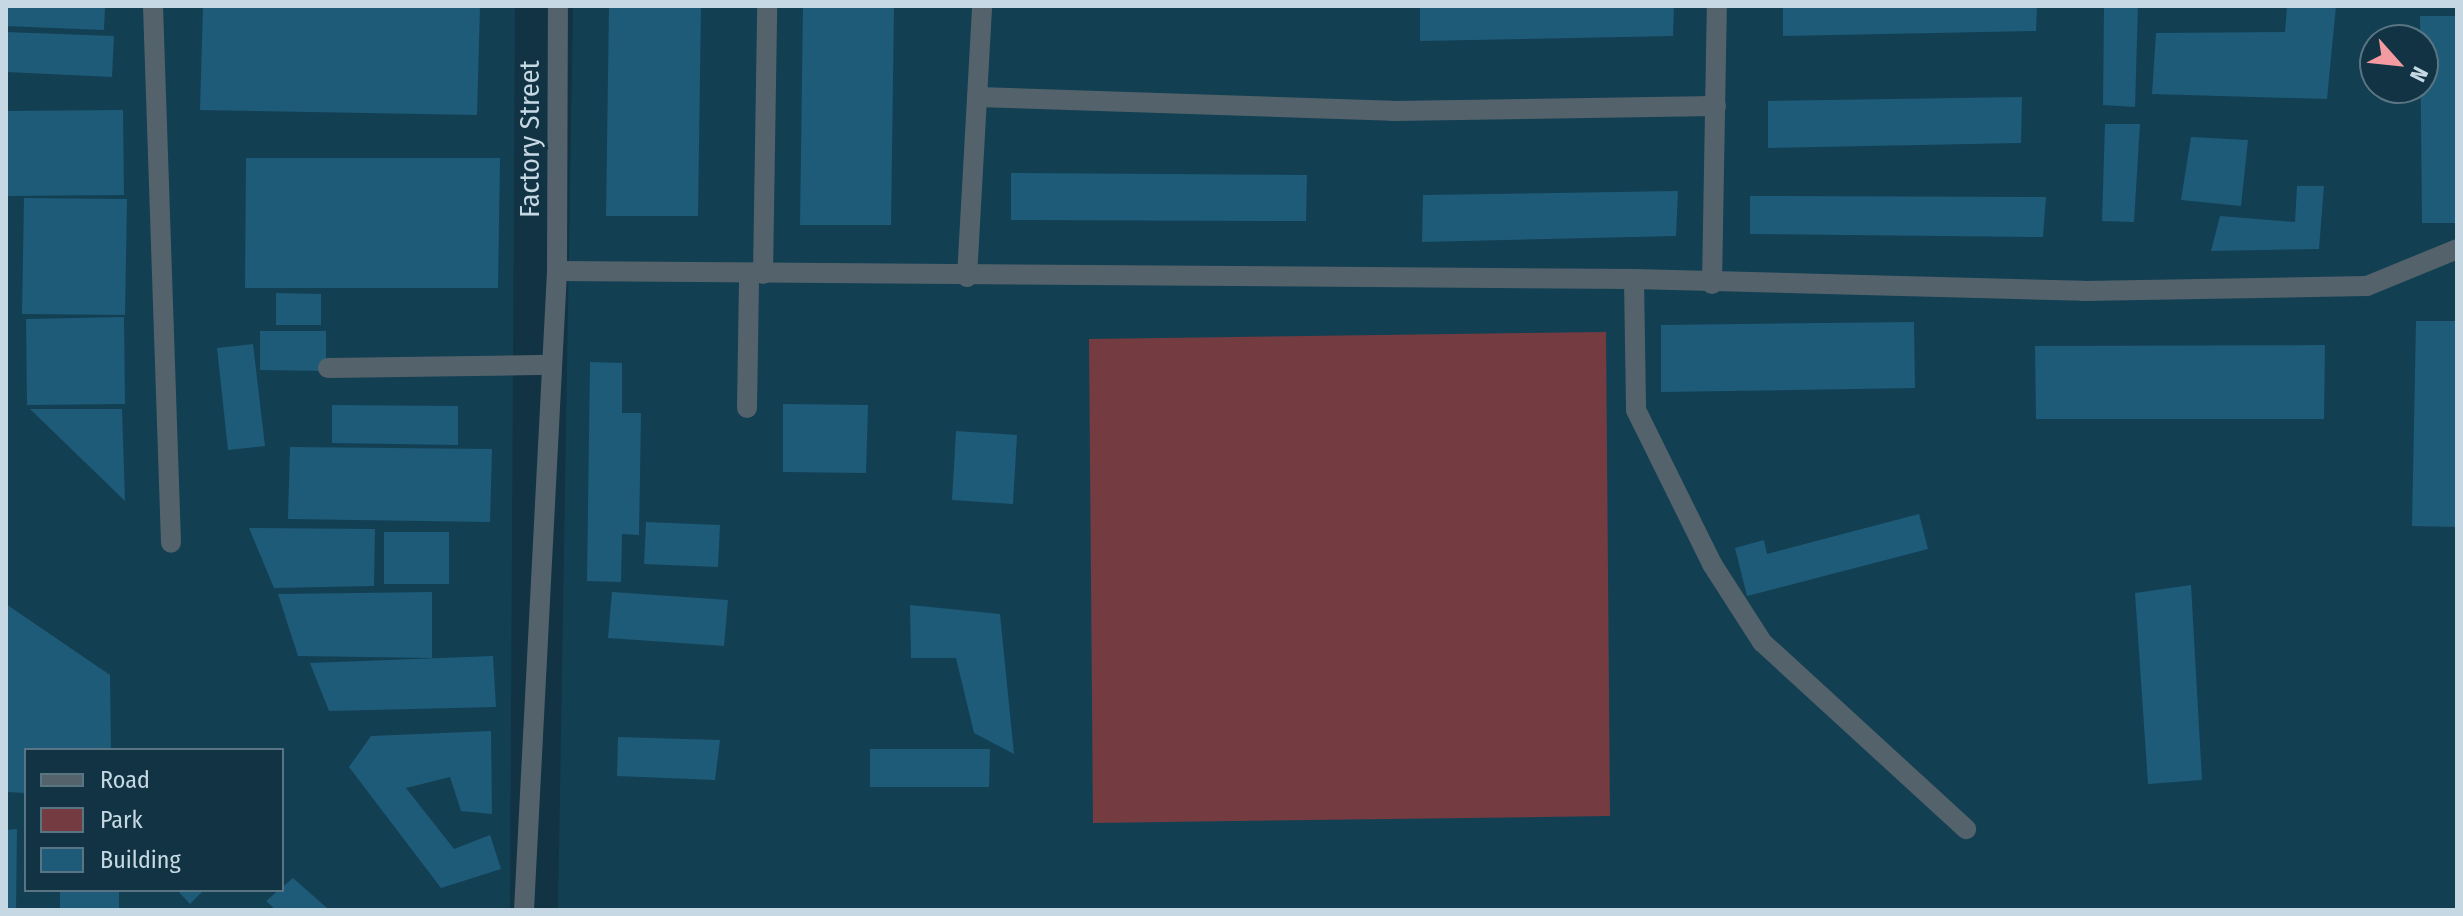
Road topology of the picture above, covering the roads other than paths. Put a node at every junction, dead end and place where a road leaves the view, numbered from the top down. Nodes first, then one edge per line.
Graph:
1 (153, 6) edge
2 (558, 6) edge
3 (767, 6) edge
4 (982, 6) edge
5 (1717, 6) edge
6 (977, 97) junction
7 (1716, 106) junction
8 (2457, 249) edge
9 (557, 271) junction
10 (756, 274) junction
11 (967, 277) junction
12 (1634, 279) junction
13 (1712, 284) junction
14 (552, 365) junction
15 (328, 368) dead end
16 (747, 408) dead end
17 (171, 543) dead end
18 (1966, 829) dead end
19 (524, 910) edge

1 - 17 street
2 - 9 street, Factory Street
3 - 10 street
4 - 6 street
5 - 7 street
6 - 7 street
6 - 11 street
7 - 13 street
8 - 13 street
9 - 10 street
9 - 14 street, Factory Street
10 - 11 street
10 - 16 street
11 - 12 street
12 - 13 street
12 - 18 street
14 - 15 street
14 - 19 street, Factory Street

